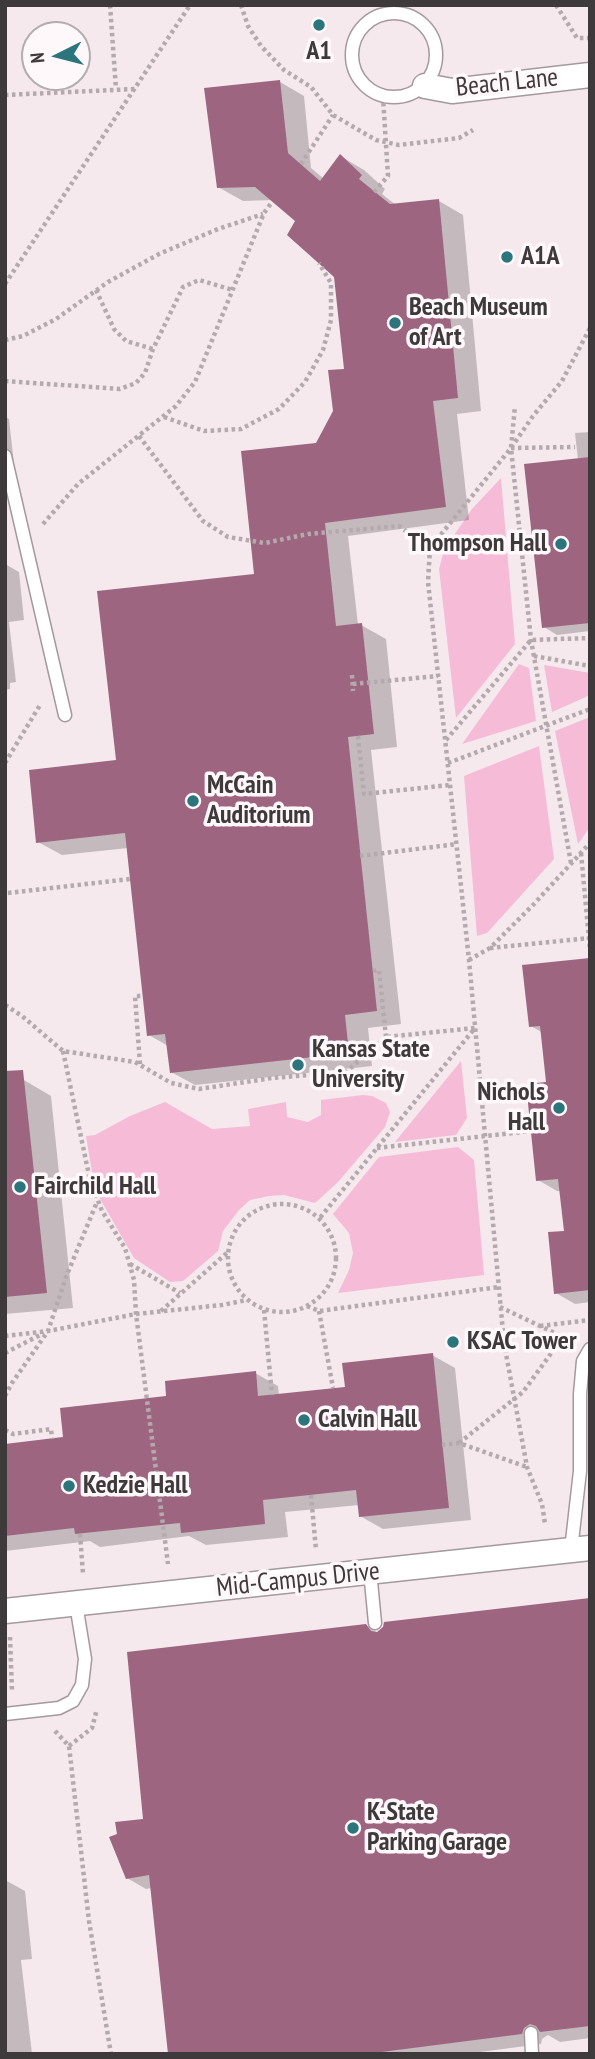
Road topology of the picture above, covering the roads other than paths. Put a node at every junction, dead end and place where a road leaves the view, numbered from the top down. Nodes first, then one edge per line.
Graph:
1 (590, 75) edge
2 (425, 86) junction
3 (5, 456) edge
4 (65, 715) dead end
5 (590, 1349) edge
6 (580, 1549) edge
7 (370, 1572) junction
8 (76, 1604) junction
9 (5, 1611) edge
10 (375, 1623) dead end
11 (5, 1714) edge
12 (531, 2033) dead end
13 (532, 2054) edge

1 - 2 street, Beach Lane
2 - 2 lane
3 - 4 lane
5 - 6 lane
6 - 7 street, Mid-Campus Drive
7 - 8 street, Mid-Campus Drive
7 - 10 lane
8 - 9 street, Mid-Campus Drive
8 - 11 lane
12 - 13 lane

